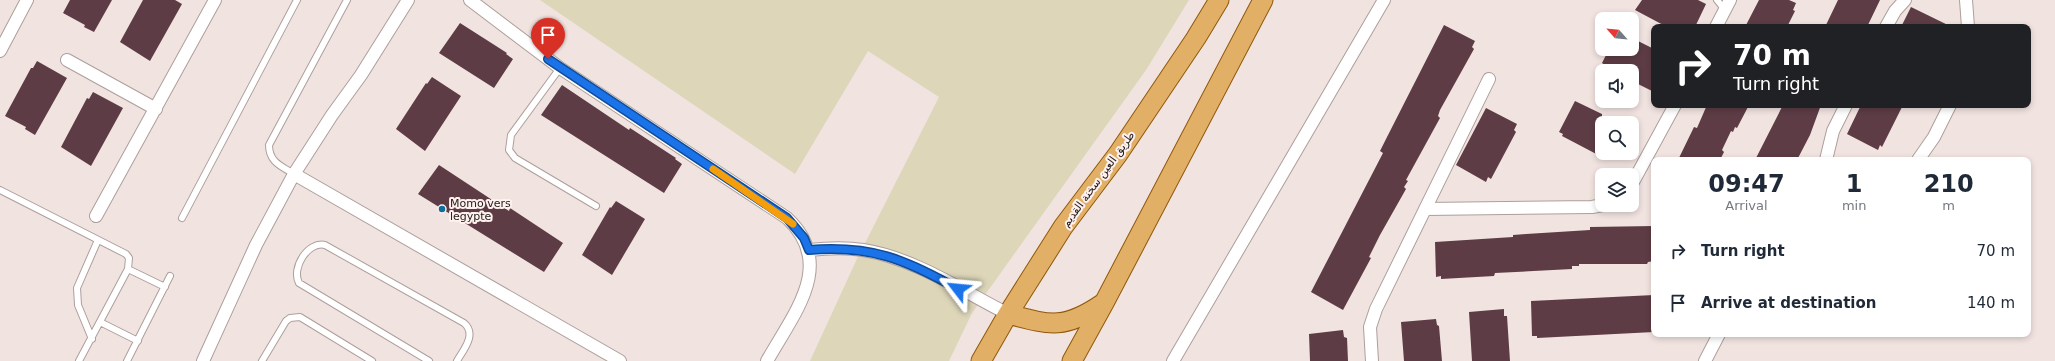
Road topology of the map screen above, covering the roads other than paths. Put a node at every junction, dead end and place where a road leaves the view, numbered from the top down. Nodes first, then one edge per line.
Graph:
1 (27, 0) edge
2 (297, 0) edge
3 (347, 0) edge
4 (408, 0) edge
5 (470, 0) edge
6 (1219, 0) edge
7 (1263, 0) edge
8 (1384, 0) edge
9 (1717, 0) edge
10 (1904, 0) edge
11 (1966, 0) edge
12 (210, 2) edge
13 (1727, 5) edge
14 (1718, 24) edge
15 (1888, 24) edge
16 (1968, 24) edge
17 (0, 51) edge
18 (67, 60) dead end
19 (560, 68) junction
20 (1489, 79) dead end
21 (1673, 108) edge
22 (1844, 108) edge
23 (1949, 108) edge
24 (156, 109) junction
25 (1827, 157) edge
26 (1920, 157) edge
27 (1639, 171) edge
28 (294, 174) junction
29 (0, 190) edge
30 (596, 206) dead end
31 (1595, 206) edge
32 (1425, 209) junction
33 (96, 216) dead end
34 (182, 218) dead end
35 (98, 240) junction
36 (809, 250) junction
37 (128, 269) junction
38 (170, 276) dead end
39 (165, 287) junction
40 (1104, 303) junction
41 (1008, 314) junction
42 (100, 322) junction
43 (1717, 337) edge
44 (92, 339) junction
45 (138, 341) junction
46 (1176, 359) edge
47 (460, 360) edge
48 (79, 361) edge
49 (128, 361) edge
50 (203, 361) edge
51 (262, 361) edge
52 (372, 361) edge
53 (429, 361) edge
54 (620, 361) edge
55 (767, 361) edge
56 (981, 361) edge
57 (1072, 361) edge
58 (1372, 361) edge
59 (1705, 361) edge

1 - 17 street
2 - 34 lane
3 - 28 lane
4 - 28 street
5 - 19 street
6 - 41 main road, طريق العين سخنة القديم
7 - 40 main road
8 - 46 street
9 - 13 lane
10 - 15 street
11 - 16 street
12 - 24 street
13 - 14 street
18 - 24 street
19 - 30 lane
19 - 36 street
20 - 32 street
21 - 27 street
22 - 25 street
23 - 26 street
24 - 33 street
28 - 50 street
28 - 54 street
29 - 35 lane
31 - 32 street
32 - 58 street
35 - 37 lane
35 - 44 lane
36 - 41 street
36 - 55 street
37 - 39 lane
37 - 42 lane
38 - 39 lane
39 - 45 lane
40 - 41 main road
40 - 57 main road
41 - 56 main road, طريق العين سخنة القديم
42 - 44 lane
42 - 45 lane
43 - 59 street
44 - 48 lane
45 - 49 lane
47 - 53 lane
51 - 52 lane

